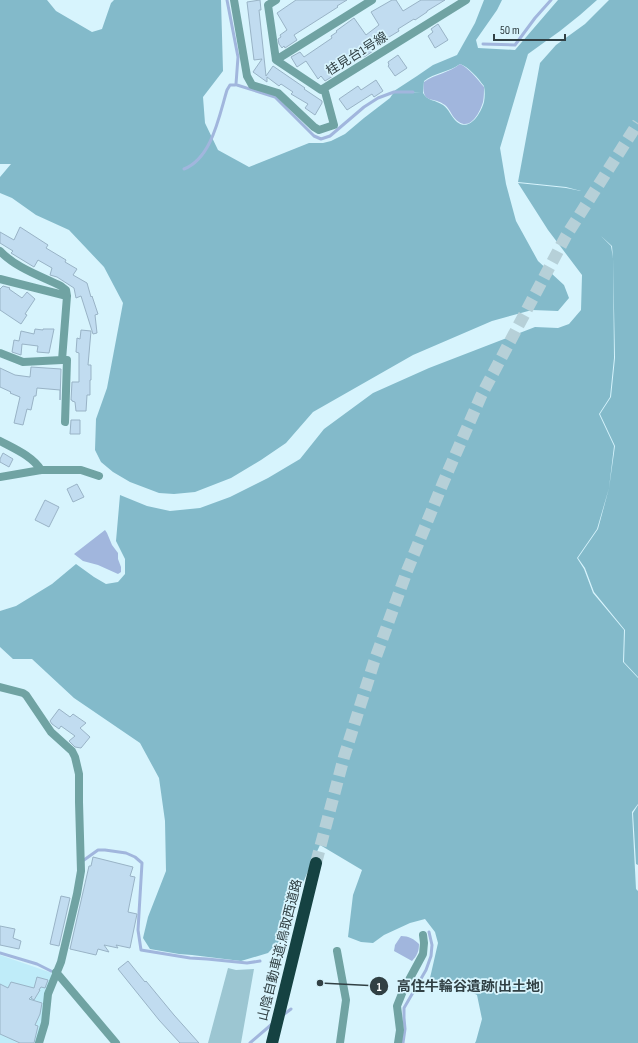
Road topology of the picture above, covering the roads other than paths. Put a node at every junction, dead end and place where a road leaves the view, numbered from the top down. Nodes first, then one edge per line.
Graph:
1 (234, 0) edge
2 (276, 0) edge
3 (372, 0) edge
4 (466, 0) edge
5 (362, 3) edge
6 (276, 60) junction
7 (324, 88) junction
8 (0, 251) edge
9 (0, 279) edge
10 (67, 296) junction
11 (0, 353) edge
12 (62, 360) junction
13 (65, 422) dead end
14 (0, 441) edge
15 (41, 470) junction
16 (99, 476) dead end
17 (0, 477) edge
18 (0, 687) edge
19 (318, 863) tunnel mouth
20 (423, 935) dead end
21 (337, 951) dead end
22 (293, 967) junction
23 (56, 972) junction
24 (39, 1043) edge
25 (116, 1043) edge
26 (272, 1043) edge
27 (278, 1043) edge
28 (340, 1043) edge
29 (398, 1043) edge

1 - 7 street
2 - 6 street
3 - 5 street
4 - 7 street, 桂見台1号線
5 - 6 street
6 - 7 street, 桂見台1号線
8 - 10 street
9 - 10 street
10 - 12 street
11 - 12 street
12 - 13 street
14 - 15 street
15 - 16 street
15 - 17 street
18 - 23 street
19 - 22 highway, 山陰自動車道;鳥取西道路
20 - 29 street
21 - 28 street
22 - 26 highway, 山陰自動車道;鳥取西道路
22 - 27 highway, 山陰自動車道;鳥取西道路
23 - 24 street
23 - 25 street

